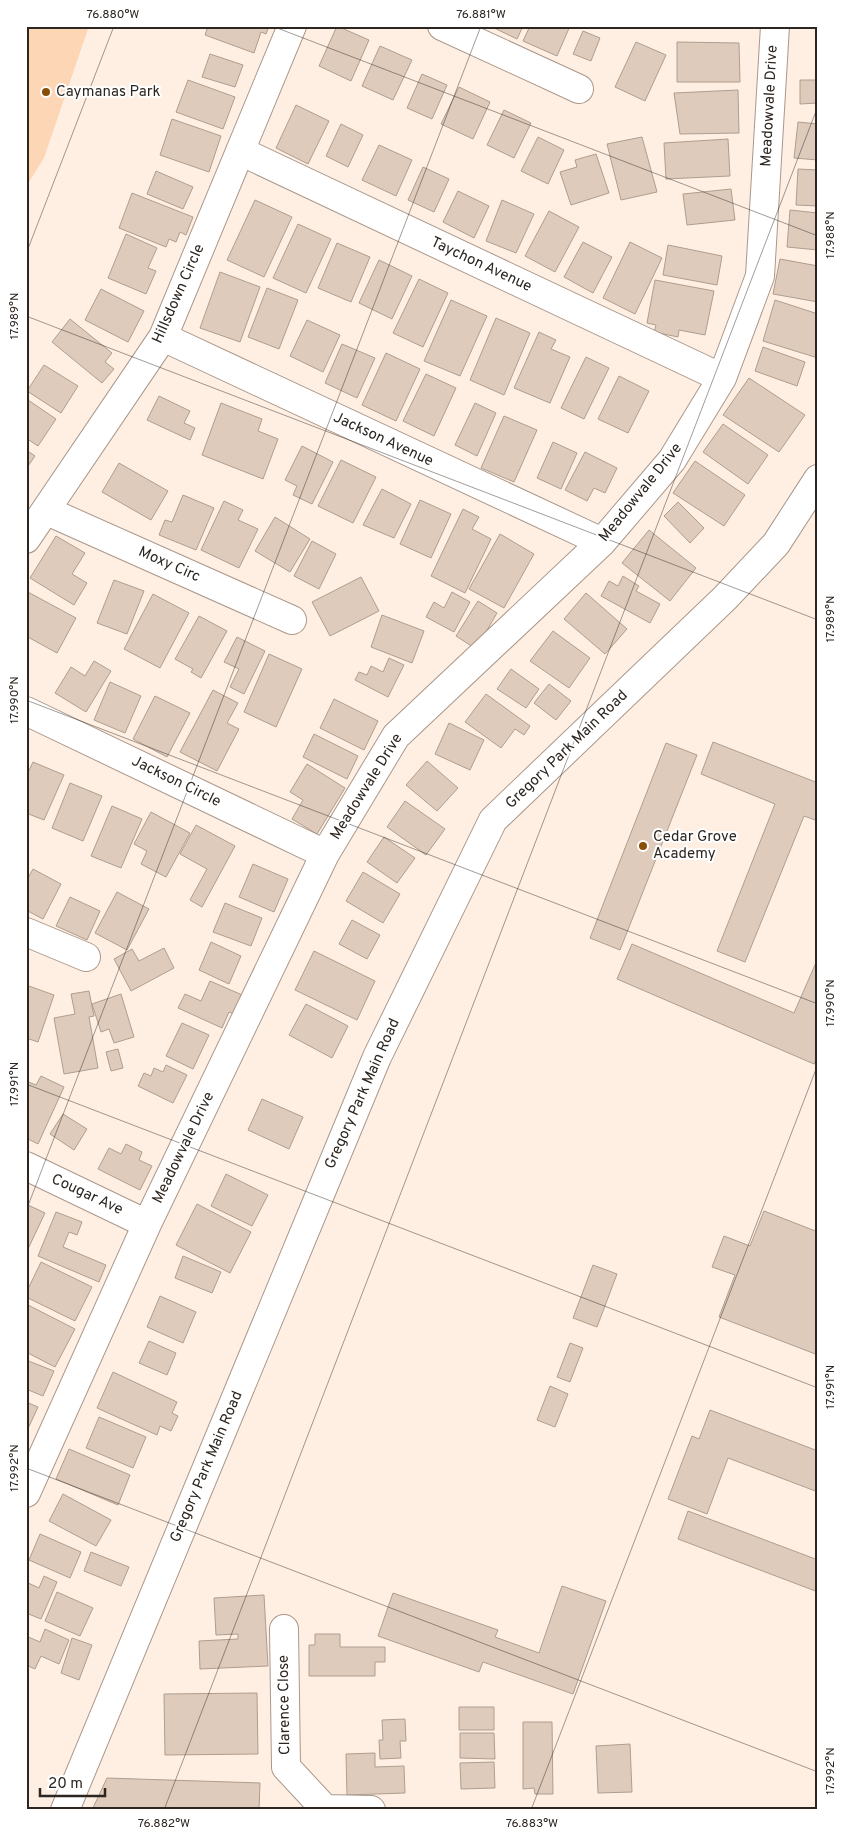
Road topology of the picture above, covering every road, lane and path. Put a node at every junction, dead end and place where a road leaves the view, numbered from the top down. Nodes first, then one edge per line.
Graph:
1 (292, 26) edge
2 (442, 26) edge
3 (775, 26) edge
4 (579, 89) dead end
5 (240, 151) junction
6 (163, 337) junction
7 (722, 378) junction
8 (818, 479) edge
9 (47, 511) junction
10 (26, 539) edge
11 (602, 542) junction
12 (292, 620) dead end
13 (26, 711) edge
14 (325, 854) junction
15 (26, 932) edge
16 (86, 958) dead end
17 (26, 1166) edge
18 (147, 1224) junction
19 (26, 1493) edge
20 (284, 1629) dead end
21 (65, 1810) edge
22 (371, 1810) edge

1 - 5 street, Hillsdown Circle
2 - 4 street
3 - 7 street, Meadowvale Drive
5 - 6 street, Hillsdown Circle
5 - 7 street, Taychon Avenue
6 - 9 street, Hillsdown Circle
6 - 11 street, Jackson Avenue
7 - 11 street, Meadowvale Drive
8 - 21 street, Gregory Park Main Road
9 - 10 street, Hillsdown Circle
9 - 12 street, Moxy Circ
11 - 14 street, Meadowvale Drive
13 - 14 street, Jackson Circle
14 - 18 street, Meadowvale Drive
15 - 16 street
17 - 18 street, Cougar Ave
18 - 19 street, Meadowvale Drive
20 - 22 street, Clarence Close

